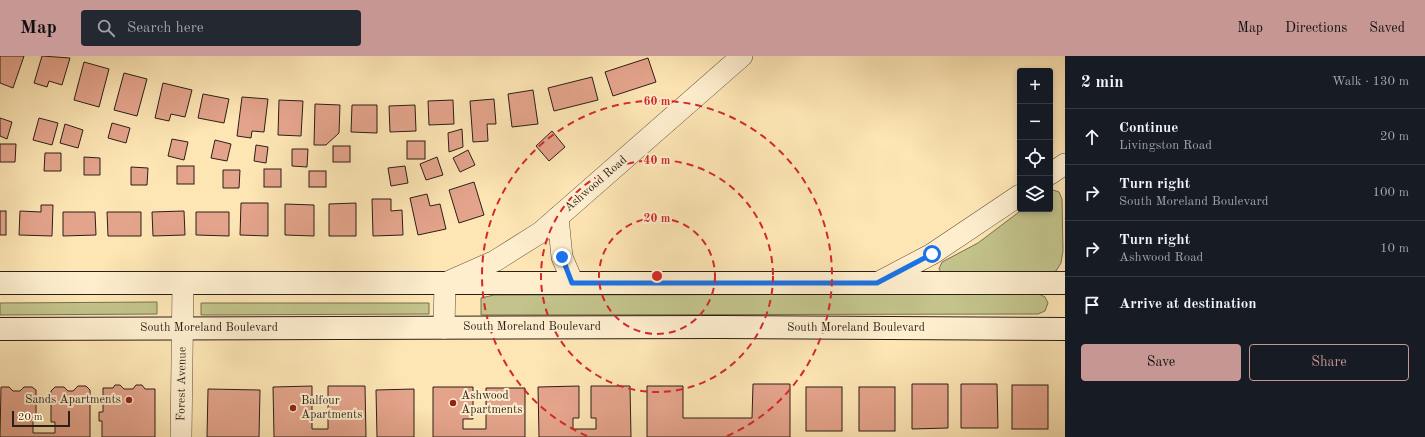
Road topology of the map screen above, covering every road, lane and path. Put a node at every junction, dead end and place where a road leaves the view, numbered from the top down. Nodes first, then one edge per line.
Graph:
1 (741, 56) edge
2 (1065, 164) edge
3 (1053, 172) edge
4 (1017, 197) edge
5 (558, 217) junction
6 (0, 283) edge
7 (183, 283) junction
8 (445, 283) junction
9 (572, 283) junction
10 (877, 283) junction
11 (1065, 283) edge
12 (182, 328) junction
13 (444, 328) junction
14 (0, 329) edge
15 (1065, 329) edge
16 (181, 437) edge

1 - 5 street, Ashwood Road
2 - 3 street
4 - 10 street
5 - 8 street, Ashwood Road
5 - 9 street, Ashwood Road
6 - 7 street
7 - 8 street
7 - 12 street, Forest Avenue
8 - 9 street
8 - 13 street
9 - 10 street
10 - 11 street
12 - 13 street, South Moreland Boulevard
12 - 14 street, South Moreland Boulevard
12 - 16 street, Forest Avenue
13 - 15 street, South Moreland Boulevard

